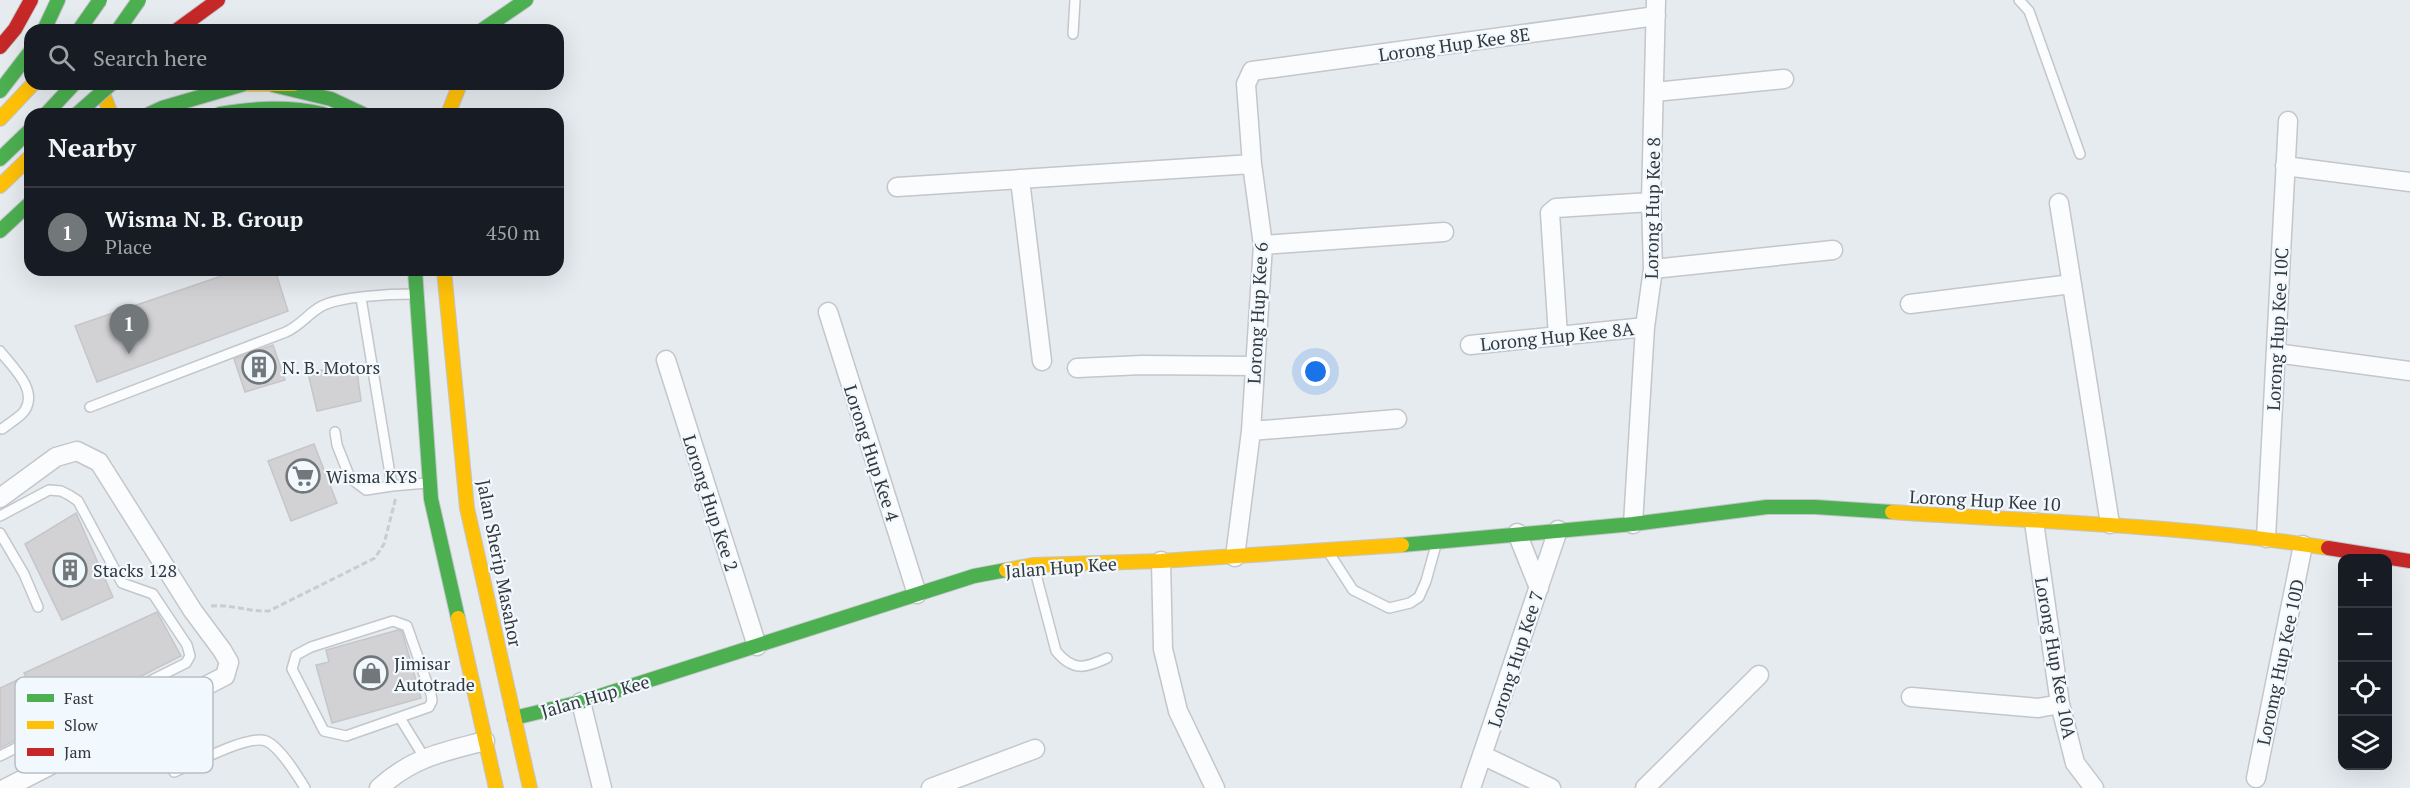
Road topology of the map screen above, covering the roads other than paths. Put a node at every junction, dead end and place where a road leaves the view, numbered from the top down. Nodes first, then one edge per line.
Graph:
1 (30, 0) edge
2 (58, 0) edge
3 (99, 0) edge
4 (139, 0) edge
5 (218, 0) edge
6 (526, 0) edge
7 (1075, 0) edge
8 (2019, 0) edge
9 (1656, 8) edge
10 (47, 24) edge
11 (83, 24) edge
12 (120, 24) edge
13 (122, 24) edge
14 (185, 24) edge
15 (491, 24) edge
16 (505, 24) edge
17 (1073, 34) dead end
18 (24, 46) edge
19 (0, 47) edge
20 (0, 57) edge
21 (24, 60) edge
22 (1252, 71) joint
23 (1784, 79) dead end
24 (27, 90) edge
25 (68, 90) edge
26 (101, 90) edge
27 (104, 90) edge
28 (224, 90) edge
29 (297, 90) edge
30 (458, 90) edge
31 (0, 91) edge
32 (1655, 92) junction
33 (52, 108) edge
34 (84, 108) edge
35 (109, 108) edge
36 (162, 108) edge
37 (254, 108) edge
38 (279, 108) edge
39 (354, 108) edge
40 (450, 108) edge
41 (0, 119) edge
42 (2288, 121) dead end
43 (24, 136) edge
44 (2080, 154) dead end
45 (0, 159) edge
46 (24, 163) edge
47 (1252, 164) junction
48 (2285, 166) junction
49 (1020, 180) junction
50 (2410, 182) edge
51 (0, 186) edge
52 (897, 187) dead end
53 (1651, 202) junction
54 (2059, 203) dead end
55 (24, 209) edge
56 (0, 231) edge
57 (1444, 232) dead end
58 (1263, 245) junction
59 (1833, 250) dead end
60 (1653, 269) junction
61 (416, 276) edge
62 (445, 276) edge
63 (2072, 284) junction
64 (417, 294) junction
65 (360, 298) junction
66 (1910, 304) dead end
67 (828, 312) dead end
68 (1645, 327) junction
69 (1558, 336) junction
70 (1470, 345) dead end
71 (0, 351) edge
72 (2276, 353) junction
73 (666, 360) dead end
74 (1042, 361) dead end
75 (1254, 366) junction
76 (1077, 368) dead end
77 (2410, 371) edge
78 (90, 407) dead end
79 (1397, 419) dead end
80 (2, 429) dead end
81 (1251, 431) junction
82 (335, 432) dead end
83 (429, 483) junction
84 (396, 485) junction
85 (0, 498) edge
86 (0, 516) edge
87 (2034, 522) junction
88 (1633, 524) junction
89 (2110, 524) junction
90 (1558, 530) junction
91 (0, 533) edge
92 (1517, 533) junction
93 (2266, 538) junction
94 (1437, 543) junction
95 (2303, 545) junction
96 (1328, 550) junction
97 (1235, 556) junction
98 (1161, 561) junction
99 (2410, 561) edge
100 (1033, 565) junction
101 (1539, 588) junction
102 (917, 594) junction
103 (38, 607) dead end
104 (757, 646) junction
105 (1107, 658) dead end
106 (1759, 675) dead end
107 (158, 677) edge
108 (213, 682) edge
109 (1911, 697) dead end
110 (581, 702) junction
111 (2060, 704) junction
112 (400, 717) junction
113 (514, 718) junction
114 (485, 741) junction
115 (15, 748) edge
116 (1035, 749) dead end
117 (0, 756) edge
118 (213, 756) edge
119 (1484, 756) junction
120 (424, 757) junction
121 (35, 773) edge
122 (2256, 778) dead end
123 (6, 788) edge
124 (304, 788) edge
125 (379, 788) edge
126 (496, 788) edge
127 (530, 788) edge
128 (602, 788) edge
129 (930, 788) edge
130 (1215, 788) edge
131 (1472, 788) edge
132 (1551, 788) edge
133 (1645, 788) edge
134 (2094, 788) edge

1 - 19 main road
2 - 10 main road
3 - 11 main road, bridge
3 - 12 main road
4 - 13 main road, bridge
5 - 14 main road
6 - 15 main road
6 - 16 main road
7 - 17 lane
8 - 44 lane
9 - 22 street, Lorong Hup Kee 8E
9 - 32 street, Lorong Hup Kee 8
18 - 20 main road
21 - 31 main road
22 - 47 street, Lorong Hup Kee 6
23 - 32 street
24 - 41 main road
25 - 33 main road
26 - 35 main road
27 - 34 main road, bridge
28 - 36 main road
29 - 39 main road
30 - 40 main road
32 - 53 street, Lorong Hup Kee 8
37 - 38 main road
42 - 48 street, Lorong Hup Kee 10C
43 - 45 main road
46 - 51 main road
47 - 49 street
47 - 58 street, Lorong Hup Kee 6
48 - 50 street
48 - 72 street, Lorong Hup Kee 10C
49 - 52 street
49 - 74 street
53 - 60 street, Lorong Hup Kee 8
53 - 69 street
54 - 63 street
55 - 56 main road
57 - 58 street
58 - 75 street, Lorong Hup Kee 6
59 - 60 street
60 - 68 street, Lorong Hup Kee 8
61 - 64 main road
62 - 113 main road, Jalan Sherip Masahor
63 - 66 street
63 - 89 street
64 - 65 lane
64 - 83 main road
65 - 78 lane
65 - 84 lane
67 - 102 street, Lorong Hup Kee 4
68 - 69 street, Lorong Hup Kee 8A
68 - 88 street, Lorong Hup Kee 8
69 - 70 street, Lorong Hup Kee 8A
71 - 80 lane
72 - 77 street
72 - 93 street, Lorong Hup Kee 10C
73 - 104 street, Lorong Hup Kee 2
75 - 76 street
75 - 81 street, Lorong Hup Kee 6
79 - 81 street
81 - 97 street, Lorong Hup Kee 6
82 - 84 lane
83 - 84 lane
83 - 114 main road
85 - 108 street
86 - 107 lane
87 - 88 main road, Lorong Hup Kee 10
87 - 89 main road, Lorong Hup Kee 10
87 - 111 street, Lorong Hup Kee 10A
88 - 90 main road, Lorong Hup Kee 10
89 - 93 main road, Lorong Hup Kee 10
90 - 92 main road, Jalan Hup Kee
90 - 101 street, Lorong Hup Kee 7
91 - 103 lane
92 - 94 main road, Jalan Hup Kee
92 - 101 street
93 - 95 main road, Lorong Hup Kee 10
94 - 96 main road, Jalan Hup Kee
94 - 96 lane
95 - 99 main road, Lorong Hup Kee 10
95 - 122 street, Loromg Hup Kee 10D
96 - 97 main road, Jalan Hup Kee
97 - 98 main road, Jalan Hup Kee
98 - 100 main road, Jalan Hup Kee
98 - 130 street
100 - 102 main road, Jalan Hup Kee
100 - 105 lane
101 - 119 street, Lorong Hup Kee 7
102 - 104 main road, Jalan Hup Kee
104 - 110 main road, Jalan Hup Kee
106 - 133 street
109 - 111 street
110 - 113 main road, Jalan Hup Kee
110 - 128 street
111 - 134 street, Lorong Hup Kee 10A
112 - 112 lane
112 - 120 lane
113 - 127 main road, Jalan Sherip Masahor
114 - 120 street
114 - 126 main road
115 - 117 lane
116 - 129 street
118 - 124 lane
119 - 131 street, Lorong Hup Kee 7
119 - 132 street
120 - 125 street
121 - 123 street

